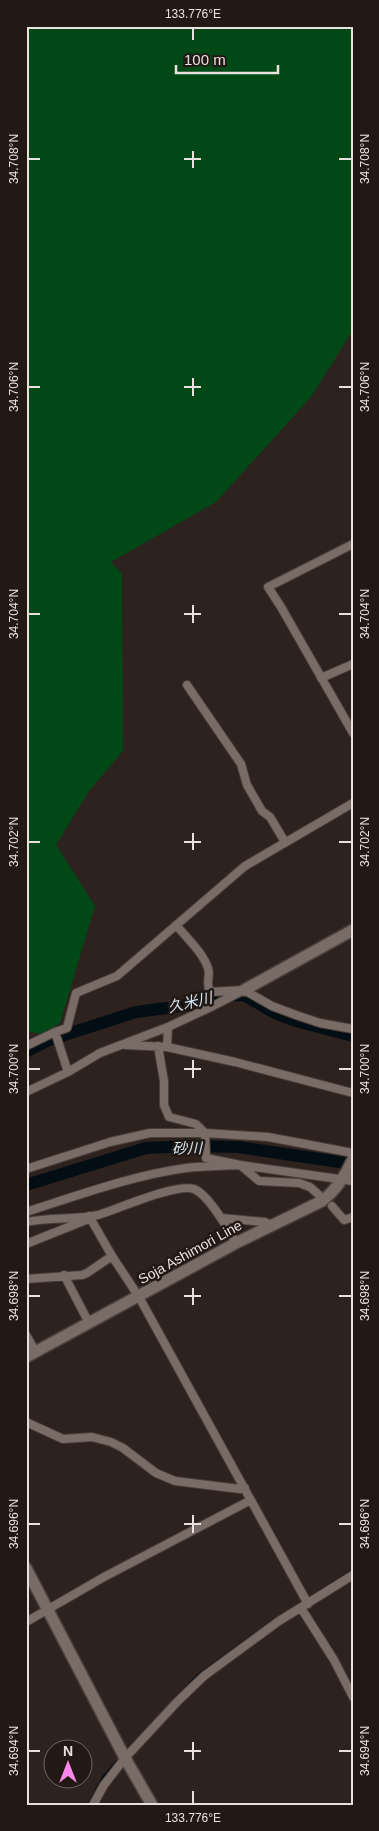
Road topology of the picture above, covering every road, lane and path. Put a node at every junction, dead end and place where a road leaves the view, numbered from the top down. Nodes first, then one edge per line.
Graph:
1 (353, 544) edge
2 (353, 664) edge
3 (321, 678) junction
4 (187, 685) dead end
5 (353, 733) edge
6 (353, 803) edge
7 (284, 842) junction
8 (176, 925) junction
9 (353, 930) edge
10 (240, 991) junction
11 (168, 1027) junction
12 (353, 1029) edge
13 (56, 1036) junction
14 (122, 1045) junction
15 (26, 1046) edge
16 (158, 1046) junction
17 (167, 1047) junction
18 (68, 1072) junction
19 (26, 1092) edge
20 (353, 1094) edge
21 (205, 1133) junction
22 (353, 1154) edge
23 (206, 1158) junction
24 (353, 1159) edge
25 (240, 1165) junction
26 (194, 1168) junction
27 (26, 1169) edge
28 (347, 1178) edge
29 (319, 1195) dead end
30 (332, 1206) dead end
31 (26, 1212) edge
32 (90, 1217) junction
33 (353, 1217) edge
34 (221, 1218) junction
35 (26, 1222) edge
36 (271, 1226) junction
37 (236, 1243) junction
38 (26, 1244) edge
39 (112, 1256) junction
40 (64, 1275) junction
41 (26, 1279) edge
42 (139, 1297) junction
43 (89, 1323) junction
44 (26, 1335) edge
45 (31, 1354) edge
46 (26, 1422) edge
47 (244, 1488) junction
48 (251, 1500) junction
49 (26, 1568) edge
50 (353, 1574) edge
51 (308, 1604) junction
52 (301, 1608) junction
53 (48, 1610) junction
54 (26, 1622) edge
55 (353, 1697) edge
56 (125, 1758) junction
57 (93, 1805) edge
58 (152, 1805) edge

1 - 3 street
2 - 3 street
3 - 5 street
4 - 7 street
6 - 7 street
7 - 8 street
8 - 10 street
8 - 13 street
9 - 10 street
10 - 11 street
10 - 12 street
11 - 14 street
11 - 17 street
13 - 15 street
13 - 18 street
14 - 16 street
14 - 18 street
16 - 17 street
16 - 21 street
17 - 20 street
18 - 19 street
21 - 22 street
21 - 23 street
21 - 27 street
23 - 25 street
23 - 26 street
24 - 28 street, Soja Ashimori Line
25 - 26 street
25 - 28 street
25 - 29 street
26 - 31 street
28 - 36 street, Soja Ashimori Line
30 - 33 street
32 - 34 street
32 - 35 street
32 - 38 street
32 - 39 street
34 - 36 street
34 - 37 street
36 - 37 street, Soja Ashimori Line
37 - 42 street, Soja Ashimori Line
39 - 40 street
39 - 42 street
40 - 41 street
40 - 43 street
42 - 43 street, Soja Ashimori Line
42 - 47 street
43 - 45 street, Soja Ashimori Line
44 - 45 street
46 - 47 street
47 - 48 street
48 - 51 street
48 - 53 street
49 - 53 street
50 - 51 street
51 - 52 street
52 - 55 street
52 - 56 street
53 - 54 street
53 - 56 street
56 - 57 street
56 - 58 street

